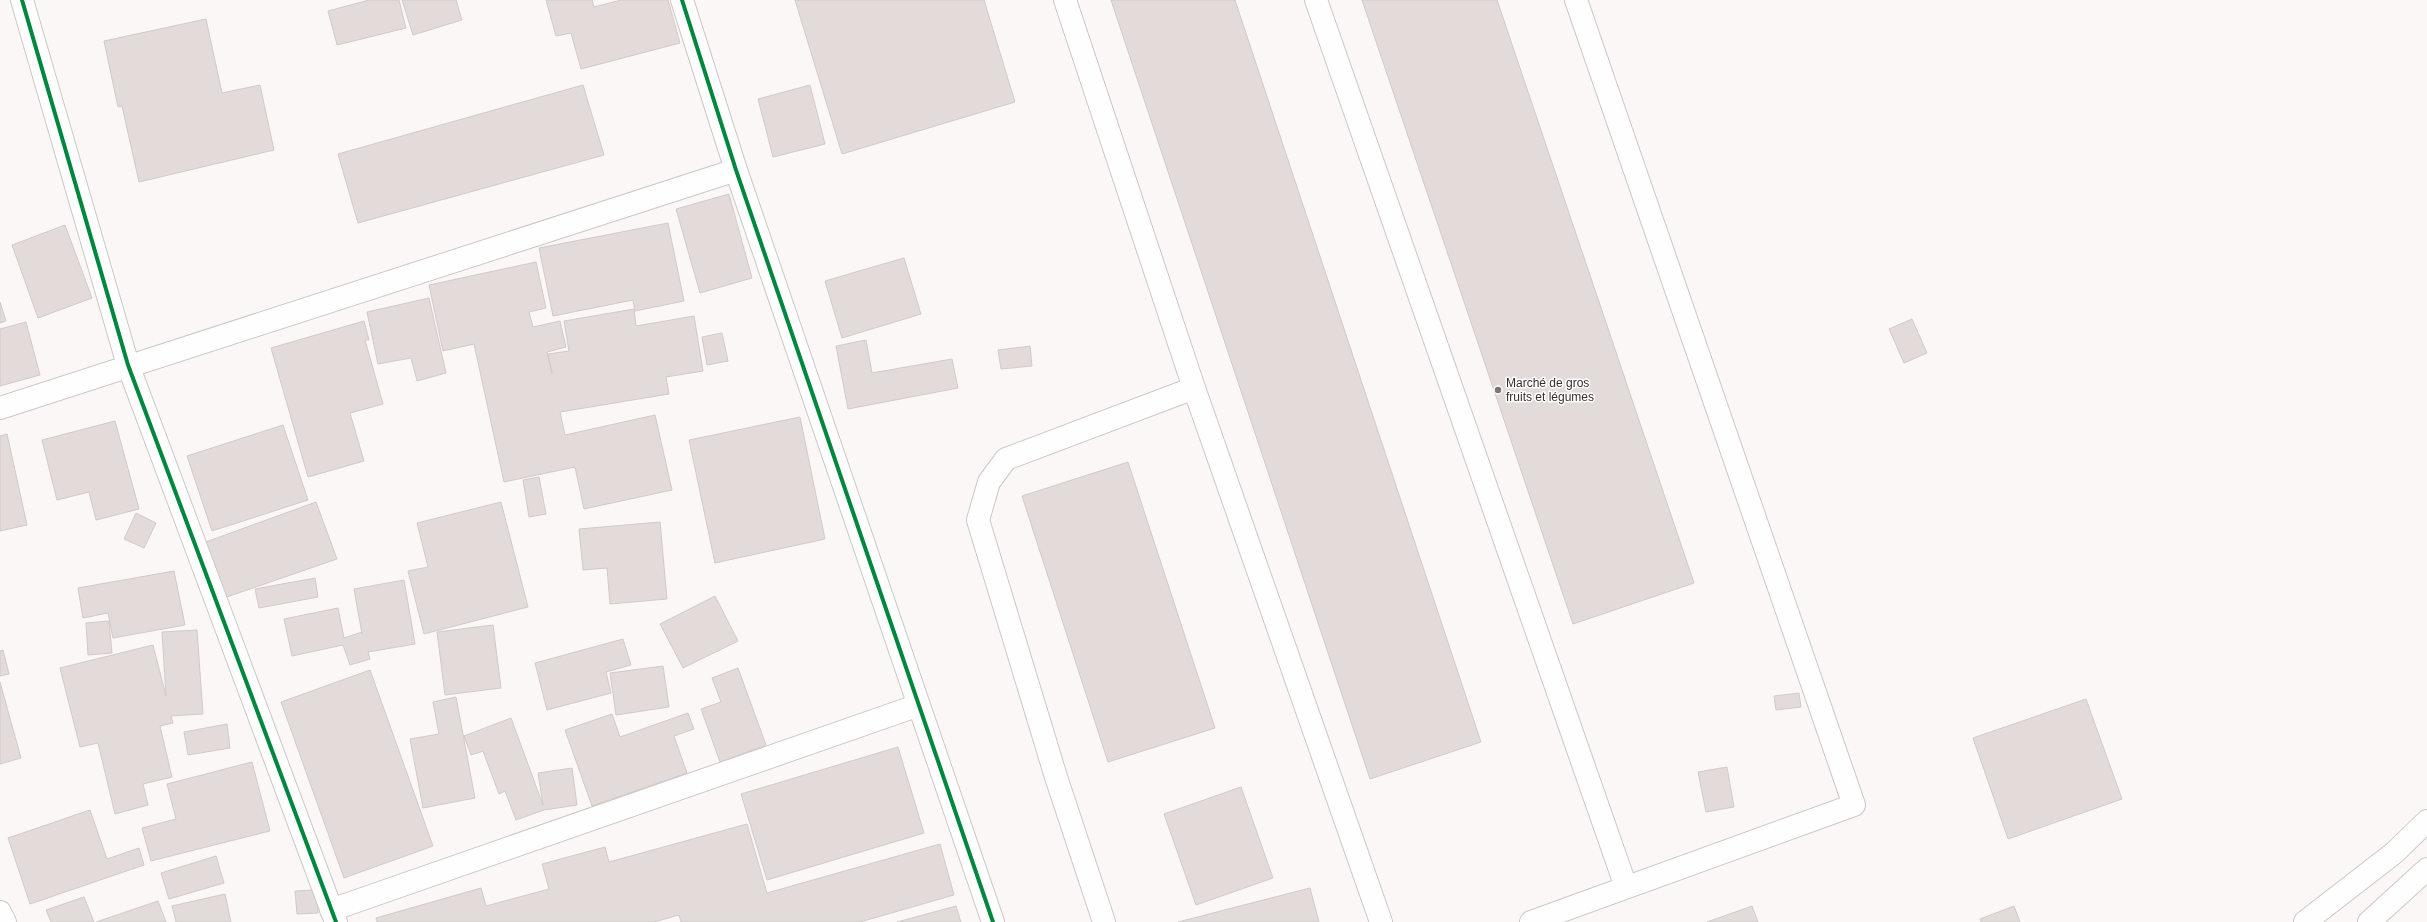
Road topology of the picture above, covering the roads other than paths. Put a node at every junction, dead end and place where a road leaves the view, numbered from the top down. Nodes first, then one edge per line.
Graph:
1 (22, 0) edge
2 (682, 0) edge
3 (1065, 0) edge
4 (1316, 0) edge
5 (1576, 0) edge
6 (736, 170) junction
7 (128, 365) junction
8 (1194, 388) junction
9 (0, 408) edge
10 (920, 705) junction
11 (2427, 821) edge
12 (2427, 869) edge
13 (1626, 887) junction
14 (0, 912) edge
15 (333, 916) edge
16 (5, 922) edge
17 (993, 922) edge
18 (1104, 922) edge
19 (1381, 922) edge
20 (1531, 922) edge
21 (2305, 922) edge
22 (2369, 922) edge

1 - 7 street
2 - 6 street
3 - 8 street
4 - 13 street
5 - 13 street
6 - 7 street
6 - 10 street
7 - 9 street
7 - 15 street
8 - 18 street
8 - 19 street
10 - 15 street
10 - 17 street
11 - 21 street
12 - 22 street
13 - 20 street
14 - 16 street

